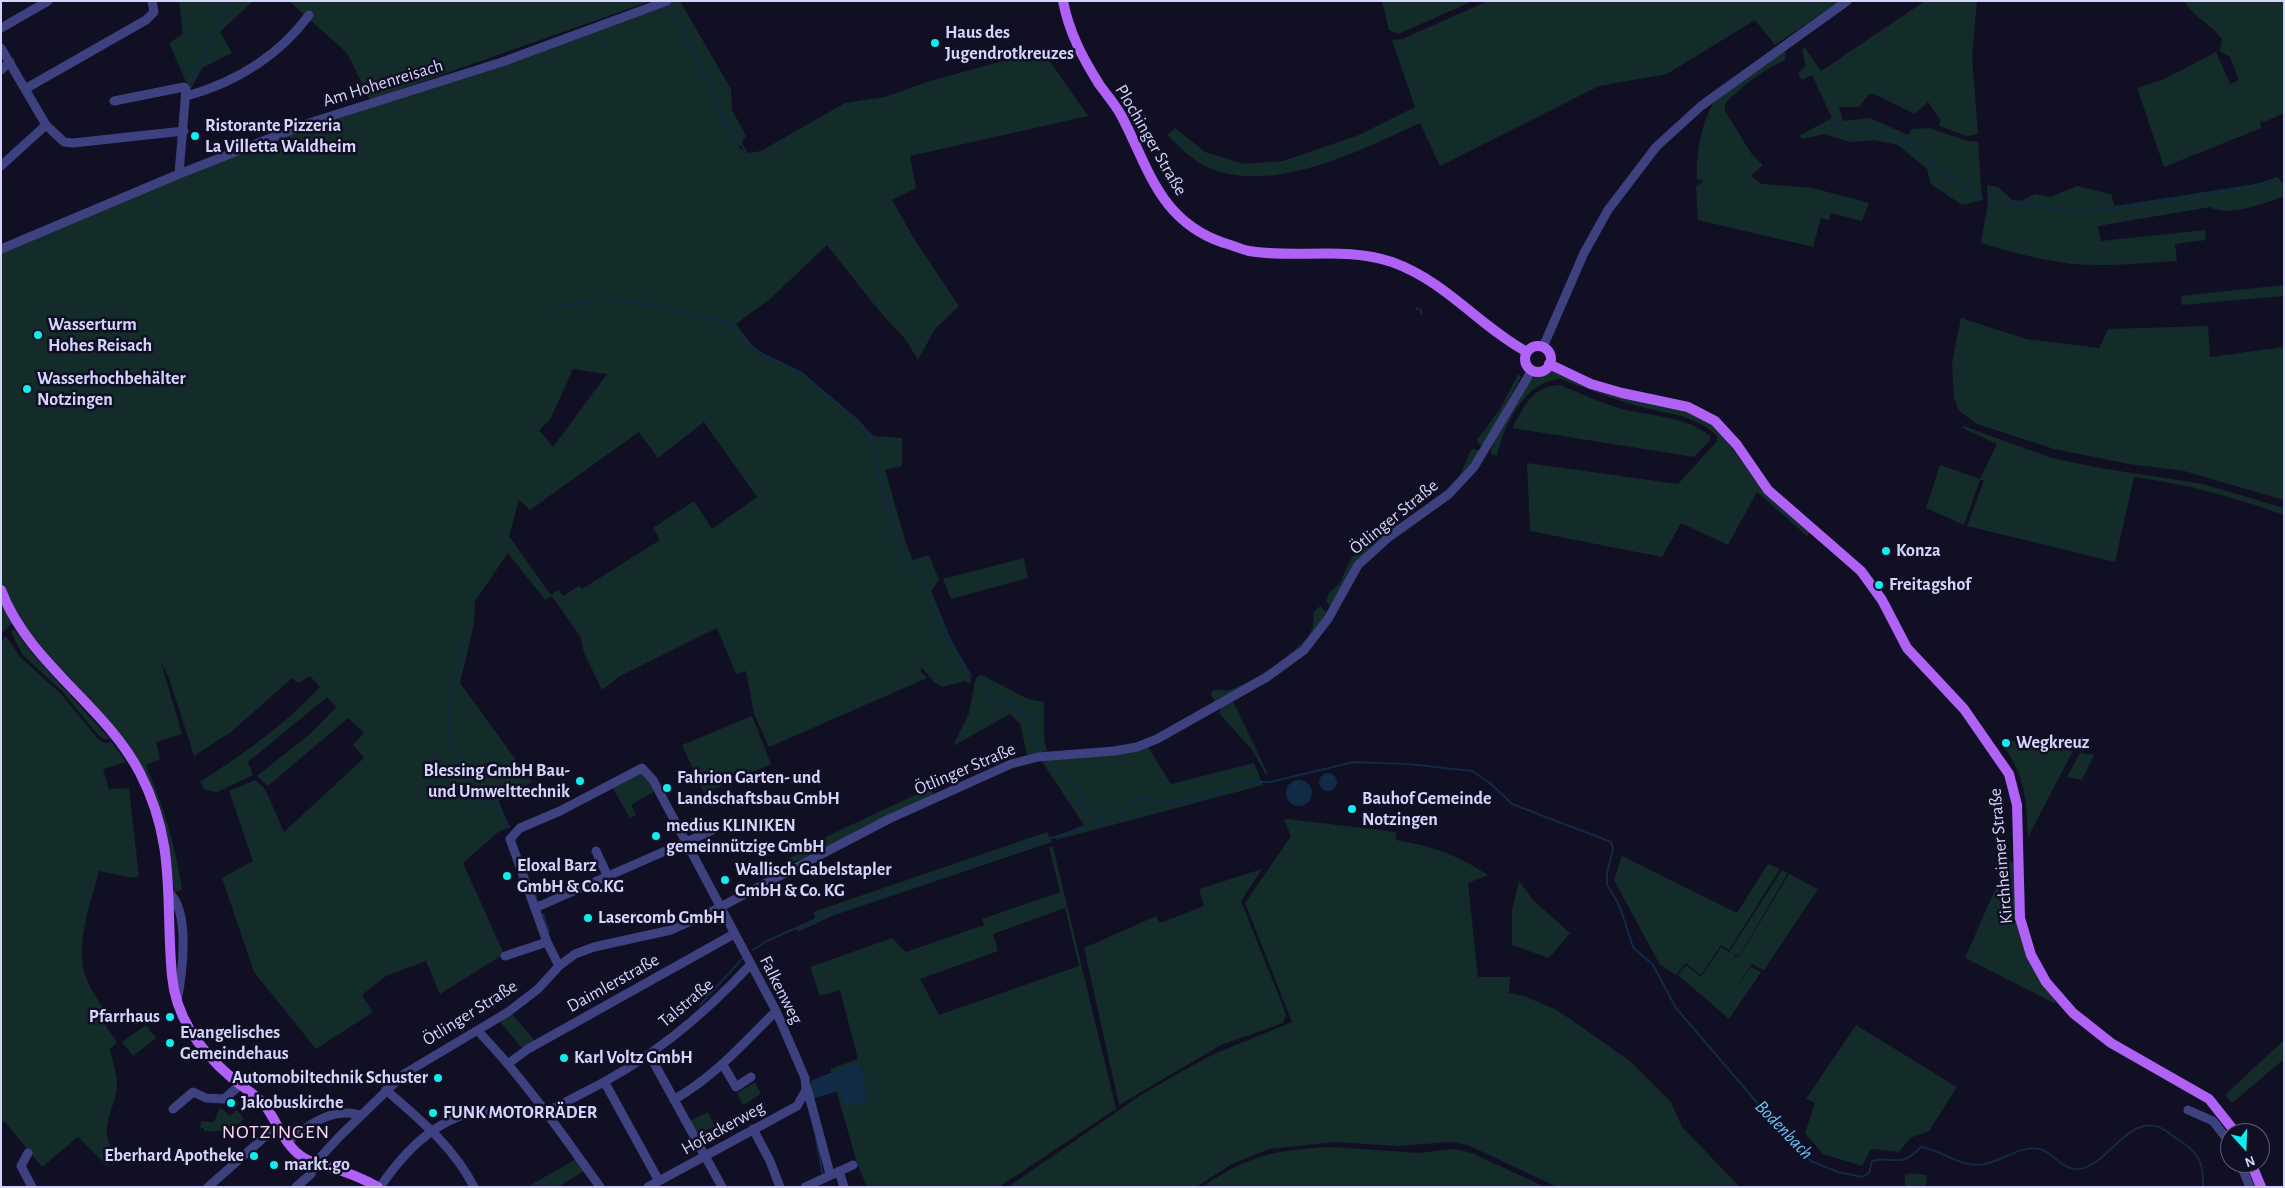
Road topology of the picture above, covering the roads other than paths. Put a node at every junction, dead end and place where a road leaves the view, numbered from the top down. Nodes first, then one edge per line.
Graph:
1 (48, 1) edge
2 (152, 1) edge
3 (667, 1) edge
4 (1063, 1) edge
5 (1847, 1) edge
6 (309, 15) dead end
7 (1, 28) edge
8 (1, 48) edge
9 (10, 62) junction
10 (1, 70) edge
11 (25, 89) junction
12 (186, 91) junction
13 (114, 100) dead end
14 (46, 125) junction
15 (184, 131) junction
16 (1, 166) edge
17 (179, 174) junction
18 (1, 249) edge
19 (1543, 347) junction
20 (1526, 352) junction
21 (1549, 364) junction
22 (1532, 370) junction
23 (1, 590) edge
24 (711, 831) dead end
25 (688, 843) junction
26 (596, 851) dead end
27 (608, 878) junction
28 (720, 907) junction
29 (535, 908) junction
30 (734, 934) junction
31 (547, 942) junction
32 (505, 956) dead end
33 (751, 964) junction
34 (559, 966) junction
35 (776, 1012) junction
36 (478, 1031) junction
37 (649, 1054) junction
38 (509, 1063) junction
39 (723, 1065) junction
40 (751, 1078) dead end
41 (804, 1078) junction
42 (605, 1083) junction
43 (240, 1085) junction
44 (386, 1090) junction
45 (806, 1090) joint
46 (675, 1099) junction
47 (173, 1109) dead end
48 (2188, 1110) dead end
49 (547, 1111) junction
50 (361, 1115) junction
51 (2228, 1123) edge
52 (277, 1126) junction
53 (753, 1129) junction
54 (433, 1130) junction
55 (2220, 1130) edge
56 (288, 1141) junction
57 (28, 1153) dead end
58 (704, 1157) junction
59 (315, 1163) junction
60 (853, 1165) dead end
61 (835, 1173) junction
62 (2244, 1173) edge
63 (2255, 1173) edge
64 (659, 1181) junction
65 (844, 1186) edge
66 (32, 1187) edge
67 (208, 1187) edge
68 (296, 1187) edge
69 (379, 1187) edge
70 (474, 1187) edge
71 (600, 1187) edge
72 (648, 1187) edge
73 (722, 1187) edge
74 (780, 1187) edge
75 (804, 1187) edge
76 (2250, 1187) edge
77 (2261, 1187) edge

1 - 7 street
2 - 11 street
3 - 17 street, Am Hohenreisach
4 - 20 main road, Plochinger Straße
5 - 19 street
6 - 12 street
8 - 9 street
9 - 10 street
9 - 11 street
11 - 14 street
12 - 13 street
12 - 15 street
14 - 15 street
14 - 16 street
15 - 17 street
17 - 18 street, Am Hohenreisach
19 - 20 main road
19 - 21 main road
20 - 22 main road
21 - 22 main road
21 - 51 main road, Kirchheimer Straße
22 - 28 street, Ötlinger Straße
23 - 43 main road
24 - 25 street
25 - 27 street
25 - 28 street, Falkenweg
25 - 29 street, Falkenweg
26 - 27 street
27 - 29 street
28 - 30 street, Falkenweg
28 - 34 street, Ötlinger Straße
29 - 31 street
30 - 33 street, Falkenweg
30 - 38 street, Daimlerstraße
31 - 32 street
31 - 34 street
33 - 35 street, Falkenweg
33 - 37 street, Talstraße
34 - 36 street, Ötlinger Straße
35 - 39 street
35 - 41 street, Falkenweg
36 - 38 street
36 - 44 street, Ötlinger Straße
37 - 42 street, Talstraße
37 - 46 street
38 - 49 street
39 - 40 street
39 - 46 street
41 - 45 street, Falkenweg
41 - 61 street
42 - 49 street, Talstraße
42 - 64 street
43 - 47 street
43 - 52 main road
44 - 50 street, Ötlinger Straße
44 - 54 street
45 - 53 street, Hofackerweg
46 - 58 street
48 - 55 street
49 - 54 street, Talstraße
49 - 71 street
50 - 56 street
50 - 59 street, Ötlinger Straße
52 - 56 main road
52 - 67 street
53 - 58 street, Hofackerweg
53 - 74 street
54 - 69 street, Talstraße
54 - 70 street
56 - 59 main road
57 - 66 street
58 - 64 street, Hofackerweg
58 - 73 street
59 - 68 street, Ötlinger Straße
59 - 69 main road
60 - 61 street
61 - 65 street
61 - 75 street
62 - 76 street
63 - 77 main road
64 - 72 street, Hofackerweg

